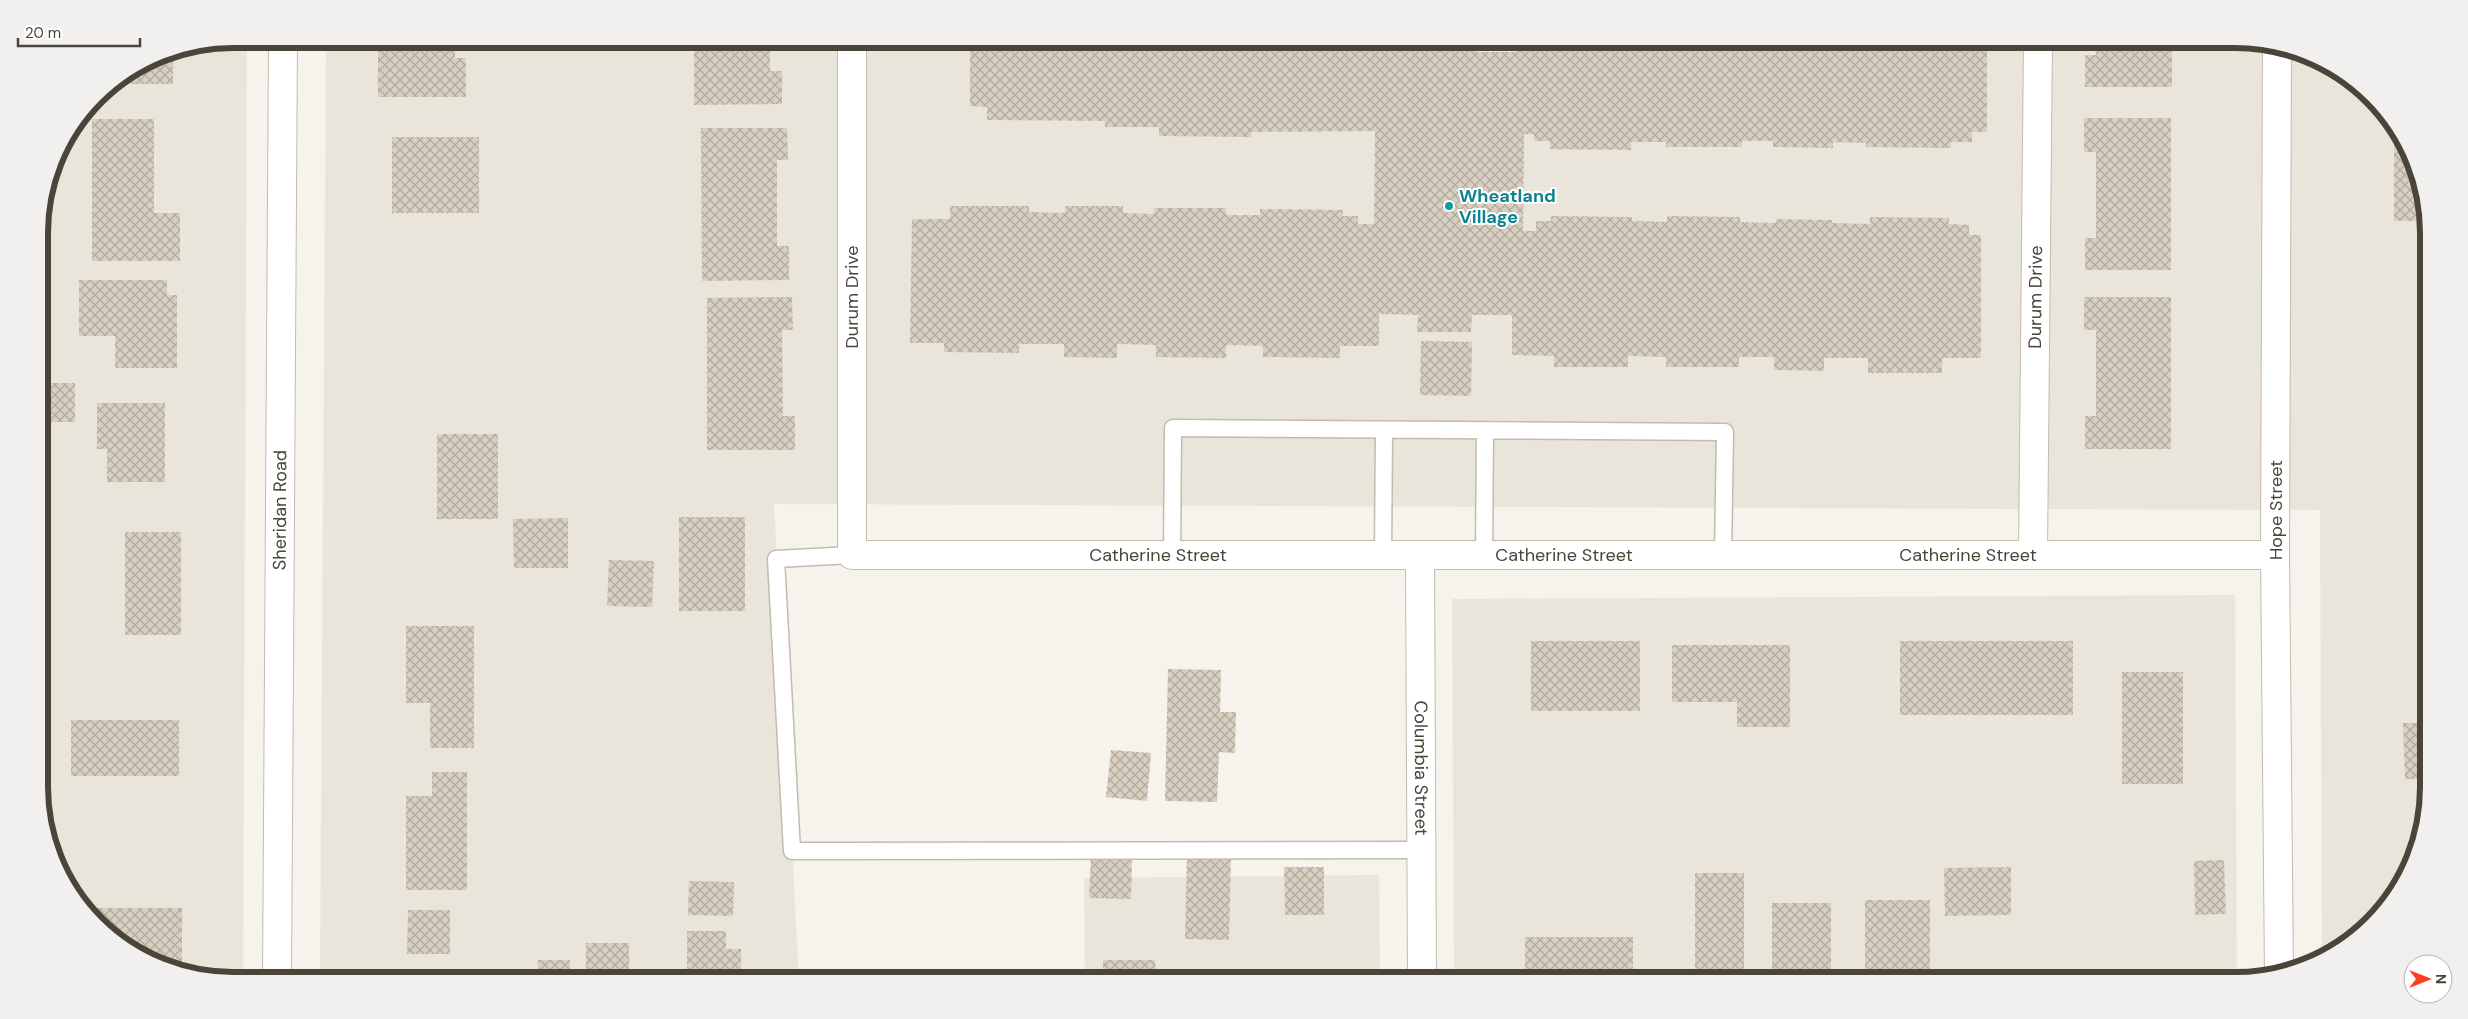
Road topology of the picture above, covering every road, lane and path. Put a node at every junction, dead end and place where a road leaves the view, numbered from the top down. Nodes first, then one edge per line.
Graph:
1 (283, 48) edge
2 (852, 48) edge
3 (2038, 48) edge
4 (2277, 52) edge
5 (1384, 430) junction
6 (1485, 430) junction
7 (852, 555) junction
8 (2033, 555) junction
9 (2276, 555) junction
10 (1172, 556) junction
11 (1384, 556) junction
12 (1420, 556) junction
13 (1484, 556) junction
14 (1723, 556) junction
15 (1422, 850) junction
16 (2279, 966) edge
17 (277, 972) edge
18 (1422, 972) edge

1 - 17 street, Sheridan Road
2 - 7 street, Durum Drive
3 - 8 street, Durum Drive
4 - 9 street, Hope Street
5 - 6 lane
5 - 10 lane
5 - 11 lane
6 - 13 lane
6 - 14 lane
7 - 10 street, Catherine Street
7 - 15 lane
8 - 9 street, Catherine Street
8 - 14 street, Catherine Street
9 - 16 street, Hope Street
10 - 11 street, Catherine Street
11 - 12 street, Catherine Street
12 - 13 street, Catherine Street
12 - 15 street, Columbia Street
13 - 14 street, Catherine Street
15 - 18 street, Columbia Street

